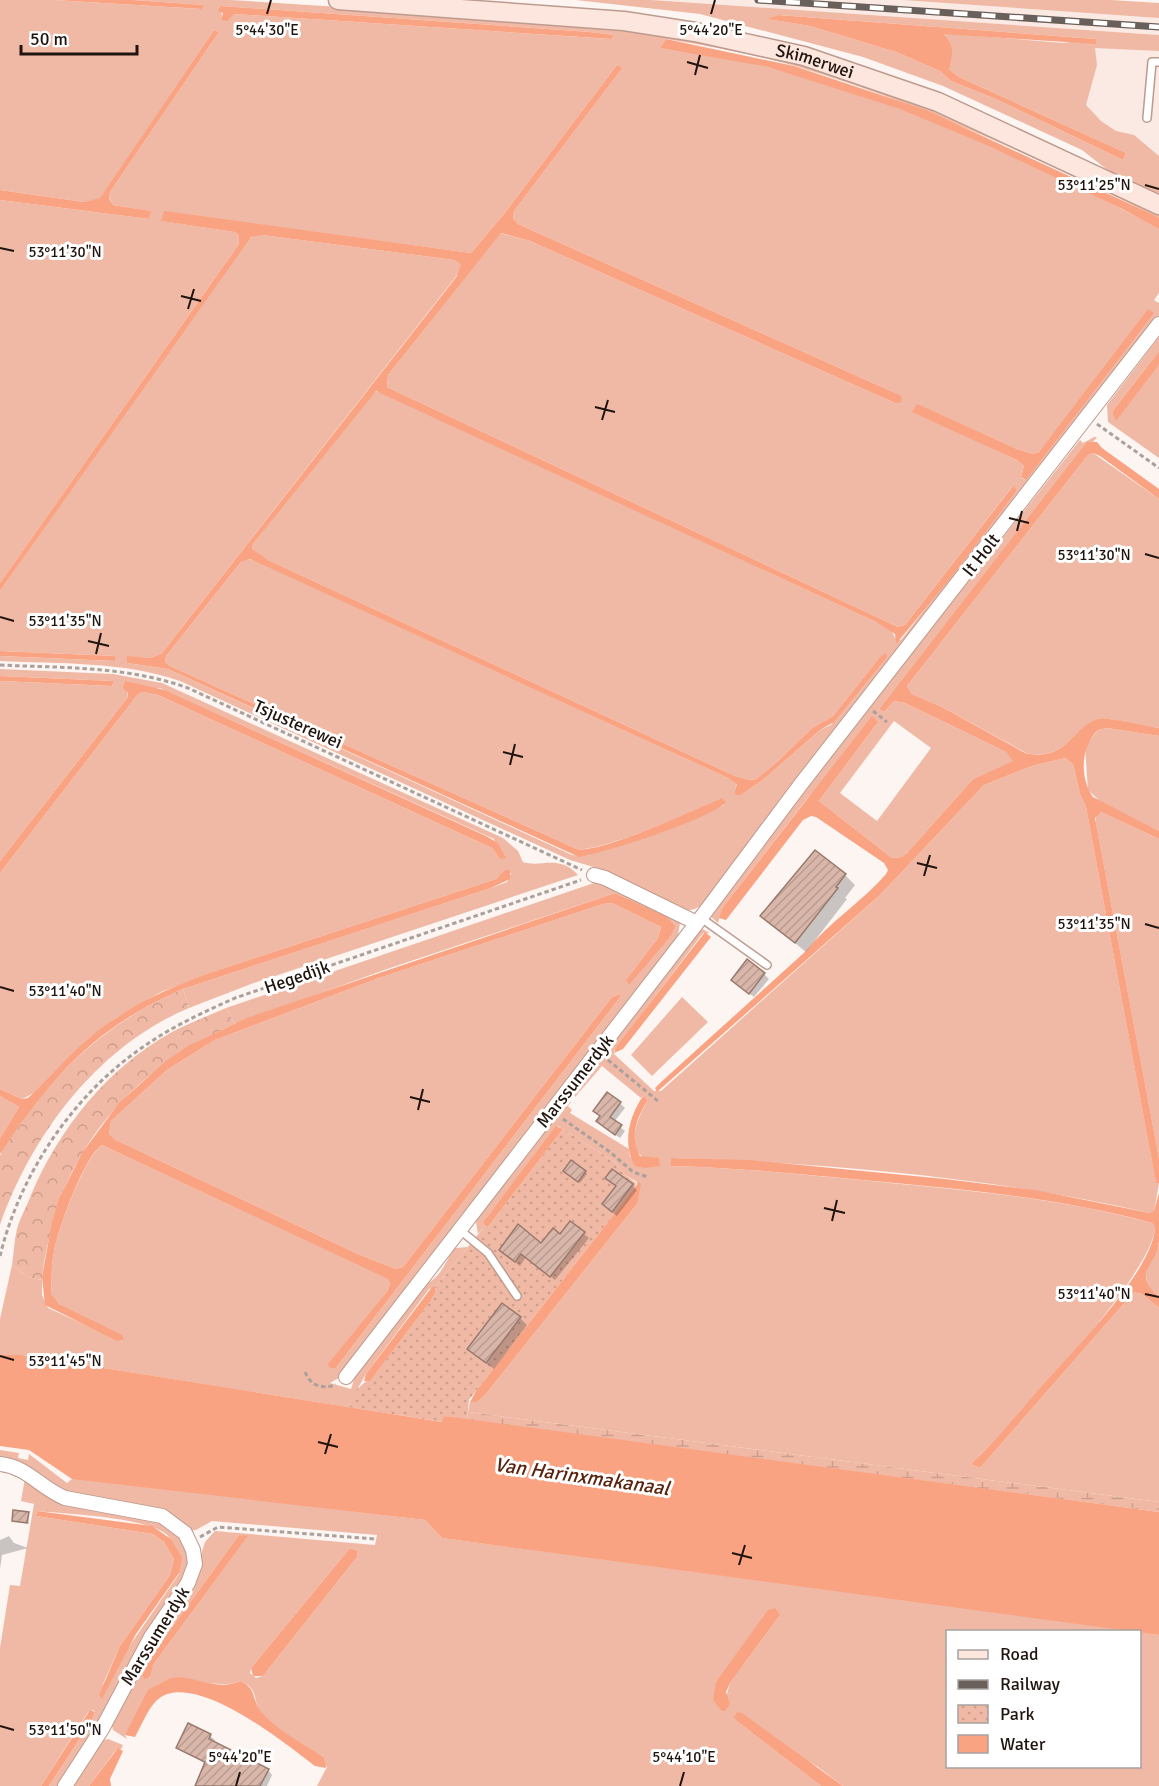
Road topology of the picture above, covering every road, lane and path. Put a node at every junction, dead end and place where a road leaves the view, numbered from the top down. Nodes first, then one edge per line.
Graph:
1 (338, 0) edge
2 (1159, 62) edge
3 (1147, 117) dead end
4 (1159, 205) edge
5 (1159, 324) edge
6 (1088, 418) junction
7 (1159, 468) edge
8 (0, 665) edge
9 (801, 784) joint
10 (569, 864) dead end
11 (594, 875) joint
12 (699, 921) junction
13 (767, 965) dead end
14 (597, 1051) junction
15 (658, 1101) dead end
16 (552, 1111) junction
17 (648, 1177) dead end
18 (460, 1230) junction
19 (0, 1256) edge
20 (517, 1296) dead end
21 (304, 1372) dead end
22 (346, 1377) joint
23 (0, 1464) edge
24 (375, 1539) dead end
25 (191, 1542) junction
26 (65, 1786) edge

1 - 4 street, Skimerwei
2 - 3 lane
5 - 6 street, It Holt
6 - 7 path
6 - 9 street, It Holt
8 - 10 path, Tsjusterewei
9 - 12 street, Marssumerdyk
11 - 12 street
11 - 19 path, Hegedijk
12 - 13 lane
12 - 14 street, Marssumerdyk
14 - 15 path
14 - 16 street, Marssumerdyk
16 - 17 path
16 - 18 street, Marssumerdyk
18 - 20 lane
18 - 22 street, Marssumerdyk
21 - 22 path
23 - 25 street
24 - 25 path
25 - 26 street, Marssumerdyk

